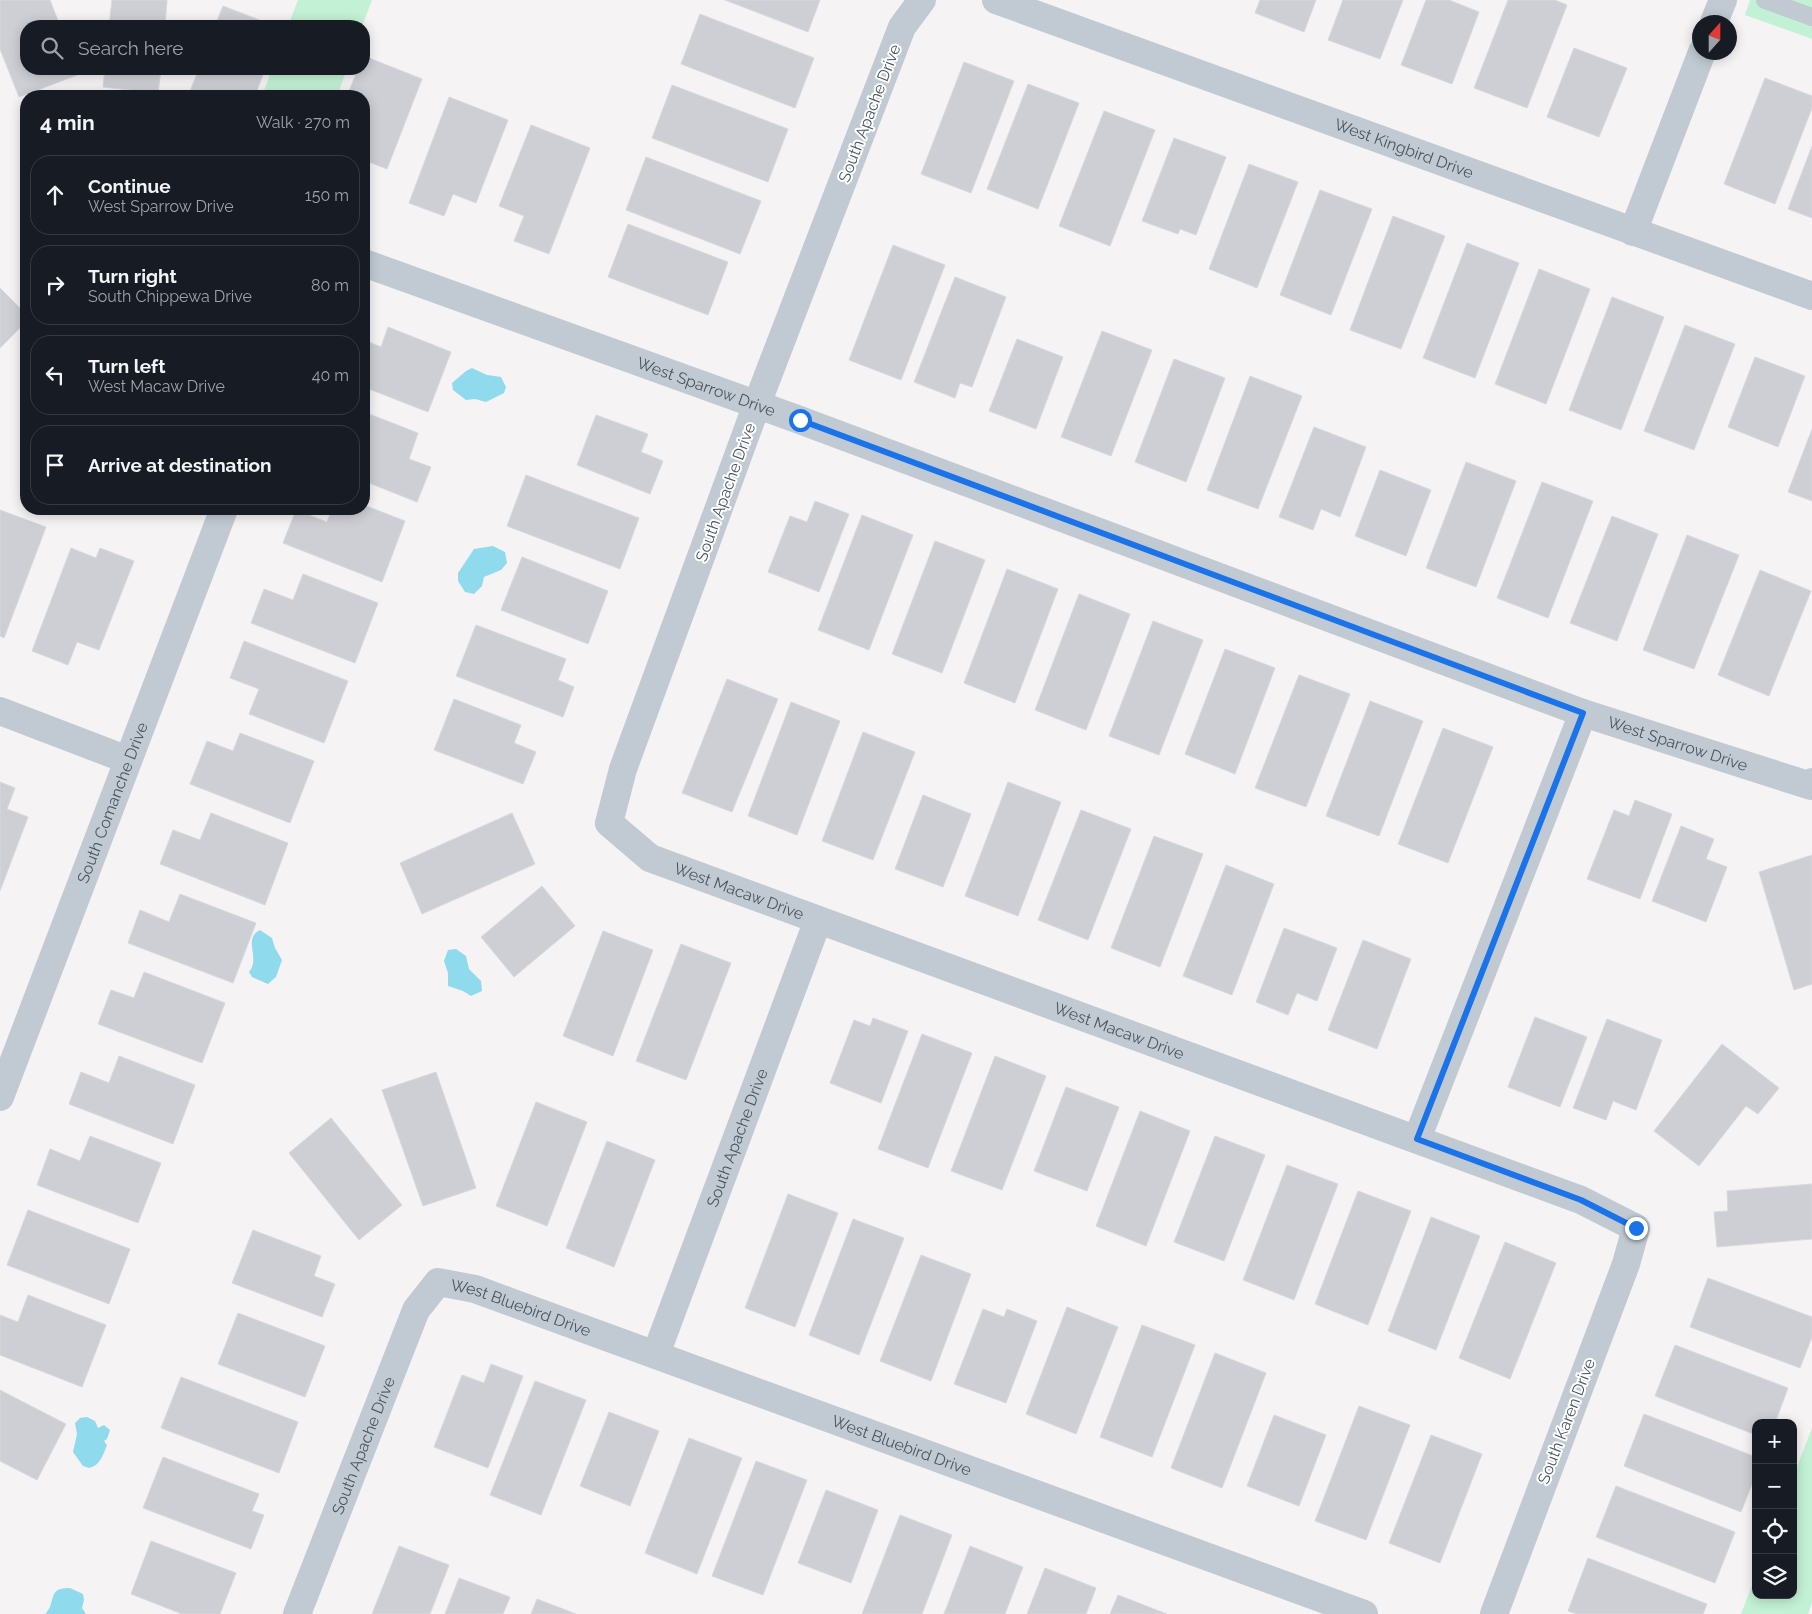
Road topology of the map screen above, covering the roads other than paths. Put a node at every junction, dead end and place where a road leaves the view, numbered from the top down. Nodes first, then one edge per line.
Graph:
1 (922, 0) edge
2 (996, 0) edge
3 (1722, 0) edge
4 (1765, 0) edge
5 (1717, 15) edge
6 (1812, 17) edge
7 (1699, 60) edge
8 (1633, 232) junction
9 (370, 265) edge
10 (1812, 296) edge
11 (758, 404) junction
12 (222, 515) edge
13 (0, 711) edge
14 (1583, 713) junction
15 (128, 760) junction
16 (1811, 784) edge
17 (609, 823) joint
18 (818, 920) junction
19 (0, 1097) edge
20 (1417, 1139) junction
21 (1636, 1228) joint
22 (438, 1282) joint
23 (656, 1354) junction
24 (297, 1614) edge
25 (1364, 1614) edge
26 (1494, 1614) edge

1 - 11 street, South Apache Drive
2 - 8 street, West Kingbird Drive
3 - 5 street
4 - 6 lane
7 - 8 street
8 - 10 street, West Kingbird Drive
9 - 11 street, West Sparrow Drive
11 - 14 street, West Sparrow Drive
11 - 17 street, South Apache Drive
12 - 15 street, South Comanche Drive
13 - 15 street
14 - 16 street, West Sparrow Drive
14 - 20 street
15 - 19 street, South Comanche Drive
17 - 18 street, West Macaw Drive
18 - 20 street, West Macaw Drive
18 - 23 street, South Apache Drive
20 - 21 street, West Macaw Drive
21 - 26 street, South Karen Drive
22 - 23 street, West Bluebird Drive
22 - 24 street, South Apache Drive
23 - 25 street, West Bluebird Drive

